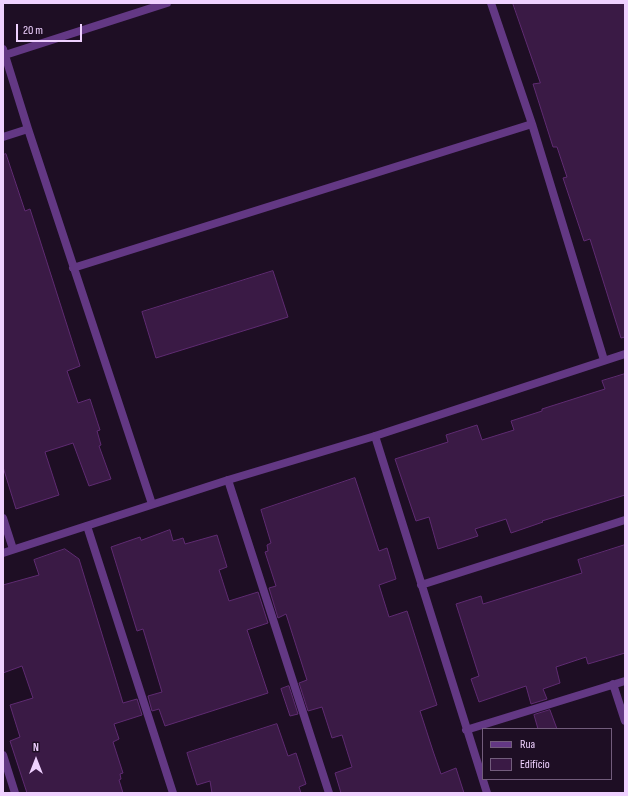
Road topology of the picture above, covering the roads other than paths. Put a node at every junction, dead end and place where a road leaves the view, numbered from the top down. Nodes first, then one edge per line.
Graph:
1 (166, 3) edge
2 (490, 3) edge
3 (4, 52) edge
4 (532, 124) junction
5 (28, 129) junction
6 (3, 137) edge
7 (73, 268) junction
8 (625, 354) edge
9 (604, 360) junction
10 (375, 436) junction
11 (228, 480) junction
12 (152, 504) junction
13 (3, 518) edge
14 (625, 520) edge
15 (87, 526) junction
16 (13, 549) junction
17 (3, 553) edge
18 (421, 585) junction
19 (625, 680) edge
20 (613, 684) junction
21 (625, 721) edge
22 (466, 730) junction
23 (3, 755) edge
24 (482, 778) edge
25 (483, 780) edge
26 (15, 793) edge
27 (173, 793) edge
28 (329, 793) edge
29 (487, 793) edge

1 - 3 street
2 - 4 street
3 - 5 street
4 - 7 street
4 - 9 street
5 - 6 street
5 - 7 street
7 - 12 street
8 - 9 street
9 - 10 street
10 - 11 street
10 - 18 street
11 - 12 street
11 - 28 street
12 - 15 street
13 - 16 street
14 - 18 street
15 - 16 street
15 - 27 street
16 - 17 street
18 - 22 street
19 - 20 street
20 - 21 street
20 - 22 street
22 - 24 street
23 - 26 street
25 - 29 street

